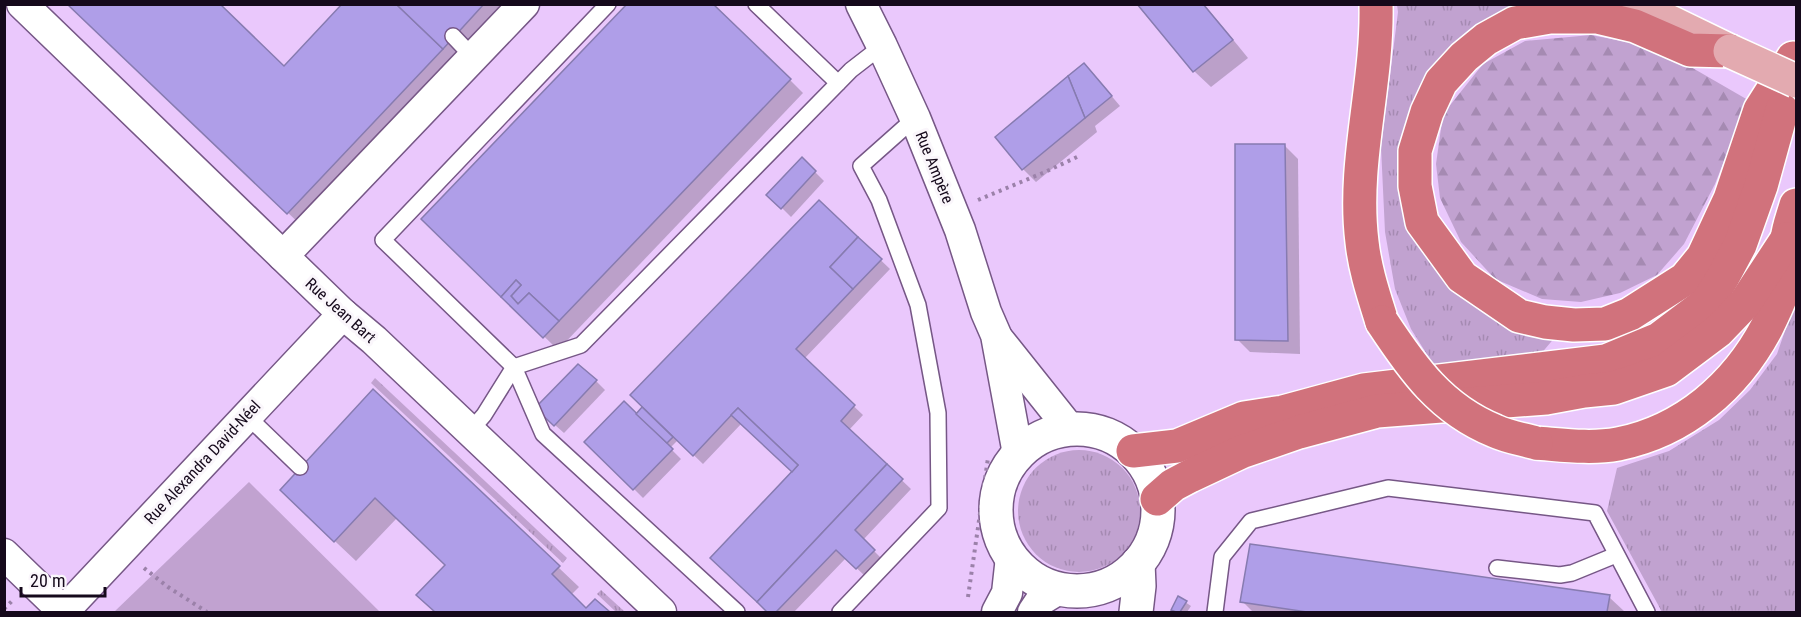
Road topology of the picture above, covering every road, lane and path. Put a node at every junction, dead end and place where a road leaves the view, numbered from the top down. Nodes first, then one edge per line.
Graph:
1 (22, 4) edge
2 (524, 4) edge
3 (608, 4) edge
4 (756, 4) edge
5 (861, 4) edge
6 (1376, 4) edge
7 (1633, 4) edge
8 (882, 46) junction
9 (1730, 51) junction
10 (1796, 62) edge
11 (838, 83) junction
12 (915, 118) junction
13 (1077, 157) dead end
14 (974, 202) dead end
15 (1797, 205) edge
16 (1787, 238) junction
17 (280, 253) junction
18 (343, 314) junction
19 (996, 335) junction
20 (514, 367) junction
21 (246, 415) junction
22 (1071, 429) junction
23 (470, 431) junction
24 (1133, 451) junction
25 (1004, 453) junction
26 (300, 468) dead end
27 (1157, 499) junction
28 (4, 554) edge
29 (1616, 555) junction
30 (1011, 557) junction
31 (1138, 563) junction
32 (1497, 568) dead end
33 (151, 573) dead end
34 (968, 597) dead end
35 (1084, 597) edge
36 (64, 612) edge
37 (207, 612) edge
38 (661, 612) edge
39 (737, 612) edge
40 (840, 612) edge
41 (997, 612) edge
42 (1033, 612) edge
43 (1136, 612) edge
44 (1215, 612) edge
45 (1647, 612) edge

1 - 17 street, Rue Jean Bart
2 - 17 street
3 - 20 lane
4 - 11 lane
5 - 8 street, Rue Ampère
6 - 16 highway, bridge
7 - 9 main road
8 - 11 lane
8 - 12 street, Rue Ampère
9 - 10 main road, bridge
9 - 10 highway
10 - 24 highway
11 - 20 lane
12 - 19 street, Rue Ampère
12 - 40 lane
13 - 14 path
15 - 16 highway
16 - 27 highway
17 - 18 street, Rue Jean Bart
18 - 21 street, Rue Alexandra David-Néel
18 - 23 street, Rue Jean Bart
19 - 22 street, Rue Ampère
19 - 25 street, Rue Ampère
20 - 23 lane
20 - 39 lane
21 - 26 lane
21 - 36 street, Rue Alexandra David-Néel
22 - 24 street
22 - 25 street
23 - 38 street, Rue Jean Bart
24 - 27 street
25 - 30 street
25 - 34 path
27 - 31 street
28 - 36 street
29 - 32 lane
29 - 44 lane
29 - 45 lane
30 - 35 street
30 - 41 street
31 - 35 street
31 - 43 street
33 - 37 path
35 - 42 street

